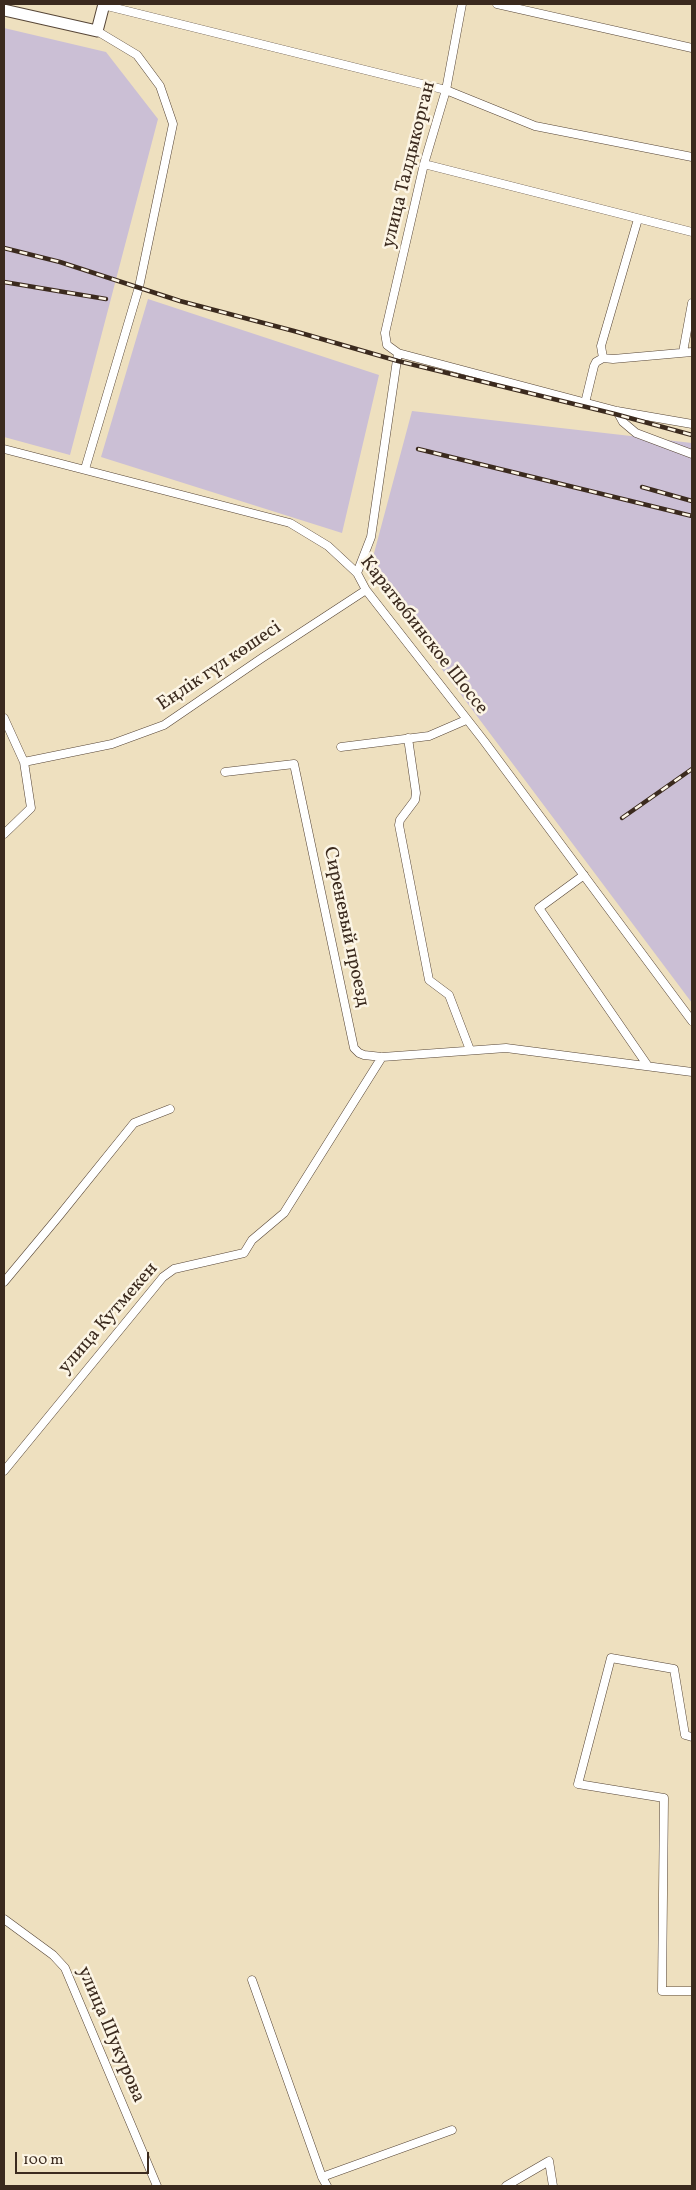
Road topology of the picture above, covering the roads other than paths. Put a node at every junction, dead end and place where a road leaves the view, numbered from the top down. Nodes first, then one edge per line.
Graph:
1 (104, 4) edge
2 (462, 4) edge
3 (497, 4) edge
4 (4, 10) edge
5 (97, 31) junction
6 (692, 48) edge
7 (446, 90) junction
8 (692, 157) edge
9 (424, 164) junction
10 (638, 219) junction
11 (692, 232) edge
12 (692, 303) edge
13 (683, 352) junction
14 (692, 352) edge
15 (398, 353) junction
16 (603, 358) junction
17 (586, 402) junction
18 (617, 411) junction
19 (692, 424) edge
20 (4, 450) edge
21 (692, 454) edge
22 (85, 469) junction
23 (357, 573) junction
24 (366, 590) junction
25 (4, 718) edge
26 (466, 720) junction
27 (408, 738) junction
28 (341, 747) dead end
29 (24, 762) junction
30 (225, 772) dead end
31 (4, 834) edge
32 (584, 875) junction
33 (692, 1021) edge
34 (470, 1050) junction
35 (382, 1057) junction
36 (648, 1066) junction
37 (692, 1072) edge
38 (170, 1110) dead end
39 (4, 1282) edge
40 (4, 1471) edge
41 (692, 1737) edge
42 (4, 1919) edge
43 (252, 1980) dead end
44 (692, 1991) edge
45 (452, 2130) dead end
46 (322, 2176) junction
47 (158, 2186) edge
48 (327, 2186) edge
49 (506, 2186) edge
50 (553, 2186) edge

1 - 5 street
1 - 7 street
2 - 7 street, улица Талдыкорган
3 - 6 street
4 - 5 street
5 - 22 street
7 - 8 street
7 - 9 street, улица Талдыкорган
9 - 10 street
9 - 15 street, улица Талдыкорган
10 - 11 street
10 - 16 street
12 - 13 street
13 - 14 street
13 - 16 street
15 - 17 street
15 - 23 street
16 - 17 street
17 - 18 street
18 - 19 street
18 - 21 street
20 - 22 street, Каратюбинское Шоссе
22 - 23 street, Каратюбинское Шоссе
23 - 24 street, Каратюбинское Шоссе
24 - 26 street, Каратюбинское Шоссе
24 - 29 street, Еңлік гүл көшесі
25 - 29 street
26 - 27 street
26 - 32 street, Каратюбинское Шоссе
27 - 28 street
27 - 34 street
29 - 31 street
30 - 35 street, Сиреневый проезд
32 - 33 street, Каратюбинское Шоссе
32 - 36 street
34 - 35 street, Сиреневый проезд
34 - 36 street, Сиреневый проезд
35 - 40 street, улица Кутмекен
36 - 37 street, Сиреневый проезд
38 - 39 street
41 - 44 street
42 - 47 street, улица Шукурова
43 - 46 street
45 - 46 street
46 - 48 street
49 - 50 street

